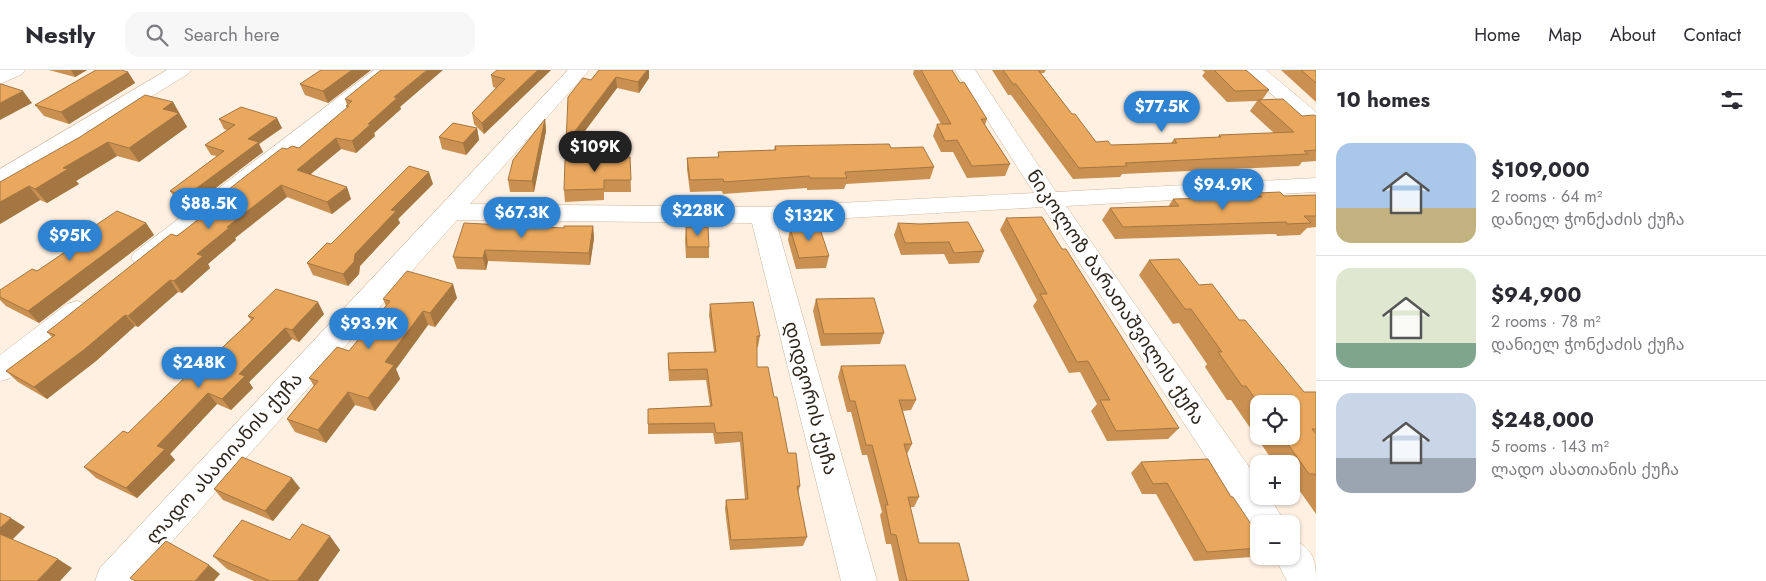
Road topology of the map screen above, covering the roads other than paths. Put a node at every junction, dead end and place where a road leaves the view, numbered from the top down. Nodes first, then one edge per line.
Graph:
1 (15, 70) edge
2 (181, 70) edge
3 (386, 70) edge
4 (579, 70) edge
5 (964, 70) edge
6 (1254, 70) edge
7 (0, 78) edge
8 (1316, 123) edge
9 (0, 179) edge
10 (1316, 185) edge
11 (1050, 200) junction
12 (449, 212) junction
13 (762, 215) junction
14 (127, 272) edge
15 (95, 296) edge
16 (1, 370) edge
17 (1263, 515) edge
18 (1297, 565) edge
19 (113, 581) edge
20 (859, 581) edge
21 (1308, 581) edge

1 - 7 street
2 - 9 street
3 - 14 street
4 - 12 street, ლადო ასათიანის ქუჩა
5 - 11 street, ნიკოლოზ ბარათაშვილის ქუჩა
6 - 8 street
10 - 11 street
11 - 13 street
11 - 17 street, ნიკოლოზ ბარათაშვილის ქუჩა
12 - 13 street
12 - 19 street, ლადო ასათიანის ქუჩა
13 - 20 street, დიდგორის ქუჩა
15 - 16 street
18 - 21 street

